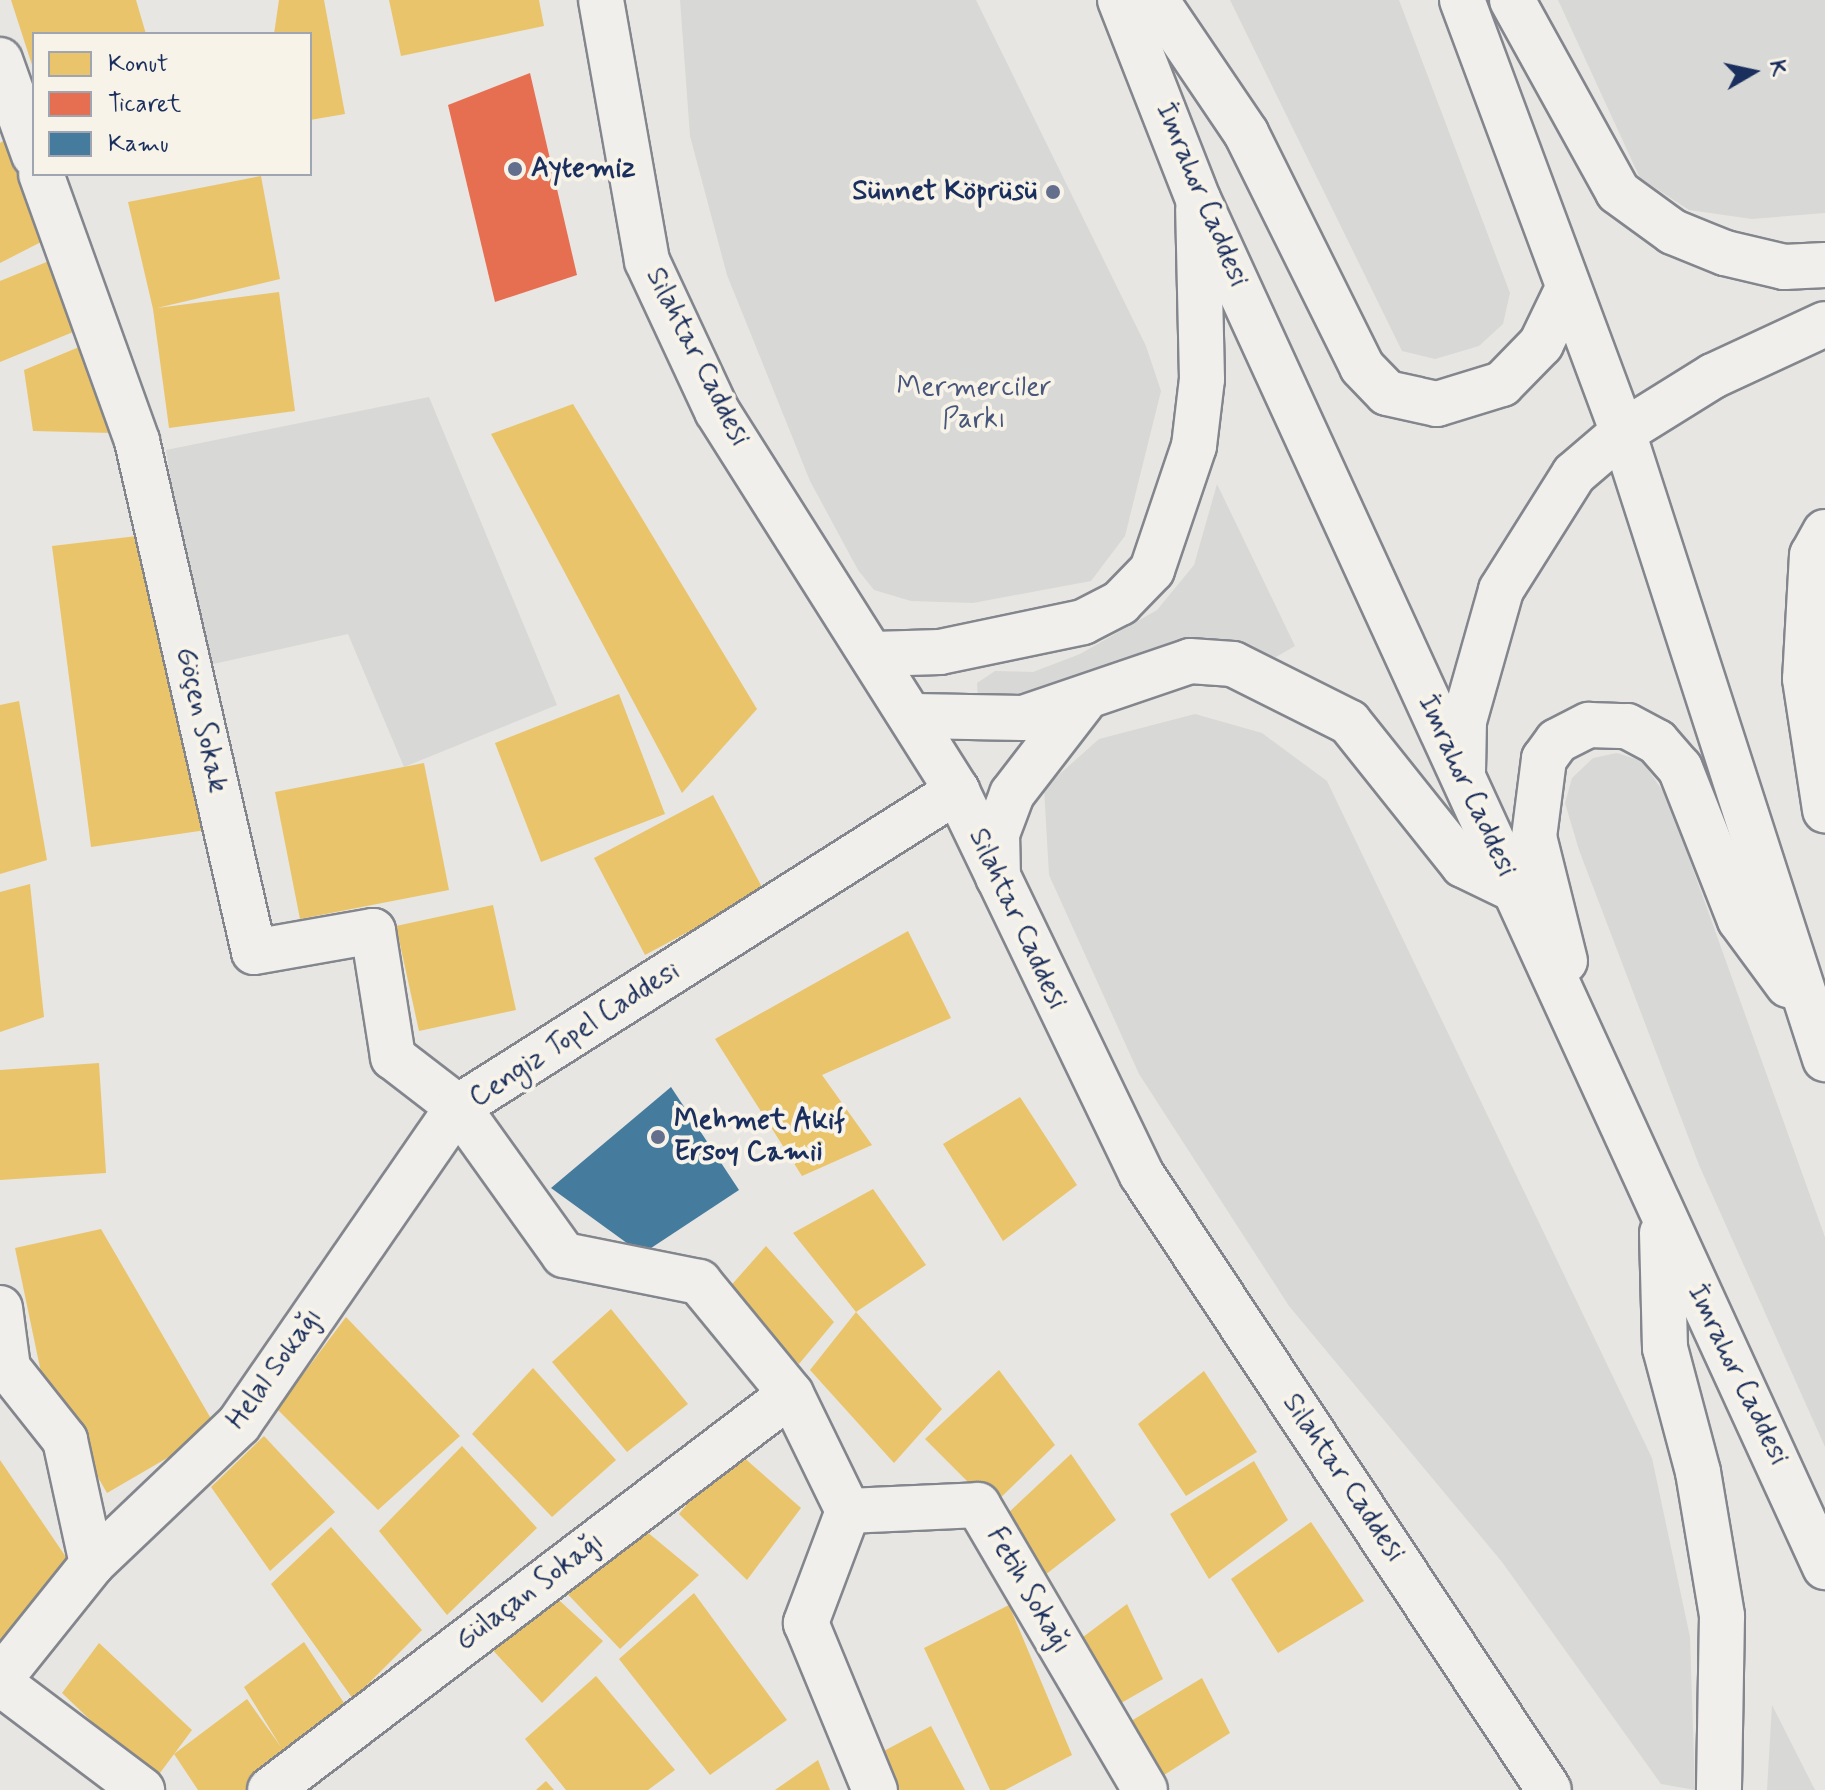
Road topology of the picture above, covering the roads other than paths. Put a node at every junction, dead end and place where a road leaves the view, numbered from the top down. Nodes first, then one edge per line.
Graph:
1 (601, 0) edge
2 (1120, 0) edge
3 (1156, 0) edge
4 (1462, 0) edge
5 (1512, 0) edge
6 (0, 60) edge
7 (32, 149) edge
8 (42, 176) edge
9 (1198, 199) junction
10 (1825, 265) edge
11 (1567, 290) junction
12 (1825, 324) edge
13 (1623, 432) junction
14 (1825, 532) edge
15 (874, 654) junction
16 (1082, 703) junction
17 (915, 716) junction
18 (1462, 783) junction
19 (957, 791) junction
20 (1825, 810) edge
21 (998, 884) junction
22 (1515, 890) junction
23 (1810, 1016) junction
24 (1577, 1023) junction
25 (1825, 1059) edge
26 (458, 1107) junction
27 (1662, 1219) junction
28 (0, 1308) edge
29 (4, 1363) edge
30 (791, 1394) junction
31 (848, 1511) junction
32 (92, 1564) junction
33 (1825, 1567) edge
34 (0, 1681) edge
35 (142, 1790) edge
36 (270, 1790) edge
37 (875, 1790) edge
38 (1145, 1790) edge
39 (1549, 1790) edge
40 (1719, 1790) edge

1 - 15 main road, Silahtar Caddesi
2 - 9 main road, İmrahor Caddesi
3 - 11 main road
4 - 11 main road
5 - 10 main road
6 - 7 main road
8 - 26 main road, Göçen Sokak
9 - 15 main road
9 - 18 main road, İmrahor Caddesi
11 - 13 main road
12 - 13 main road
13 - 18 main road
13 - 23 main road
14 - 20 main road
15 - 17 main road, Silahtar Caddesi
16 - 17 main road
16 - 21 main road
16 - 22 main road
17 - 19 main road, Silahtar Caddesi
18 - 22 main road, İmrahor Caddesi
19 - 21 main road, Silahtar Caddesi
19 - 26 main road, Cengiz Topel Caddesi
21 - 39 main road, Silahtar Caddesi
22 - 24 main road, İmrahor Caddesi
23 - 24 main road
23 - 25 main road
24 - 27 main road, İmrahor Caddesi
26 - 30 main road, Cengiz Topel Caddesi
26 - 32 main road, Helal Sokağı
27 - 33 main road, İmrahor Caddesi
27 - 40 main road
28 - 29 main road
29 - 32 main road
30 - 31 main road, Cengiz Topel Caddesi
30 - 36 main road, Gülaçan Sokağı
31 - 37 main road
31 - 38 main road, Fetih Sokağı
32 - 34 main road, Helal Sokağı
34 - 35 main road

